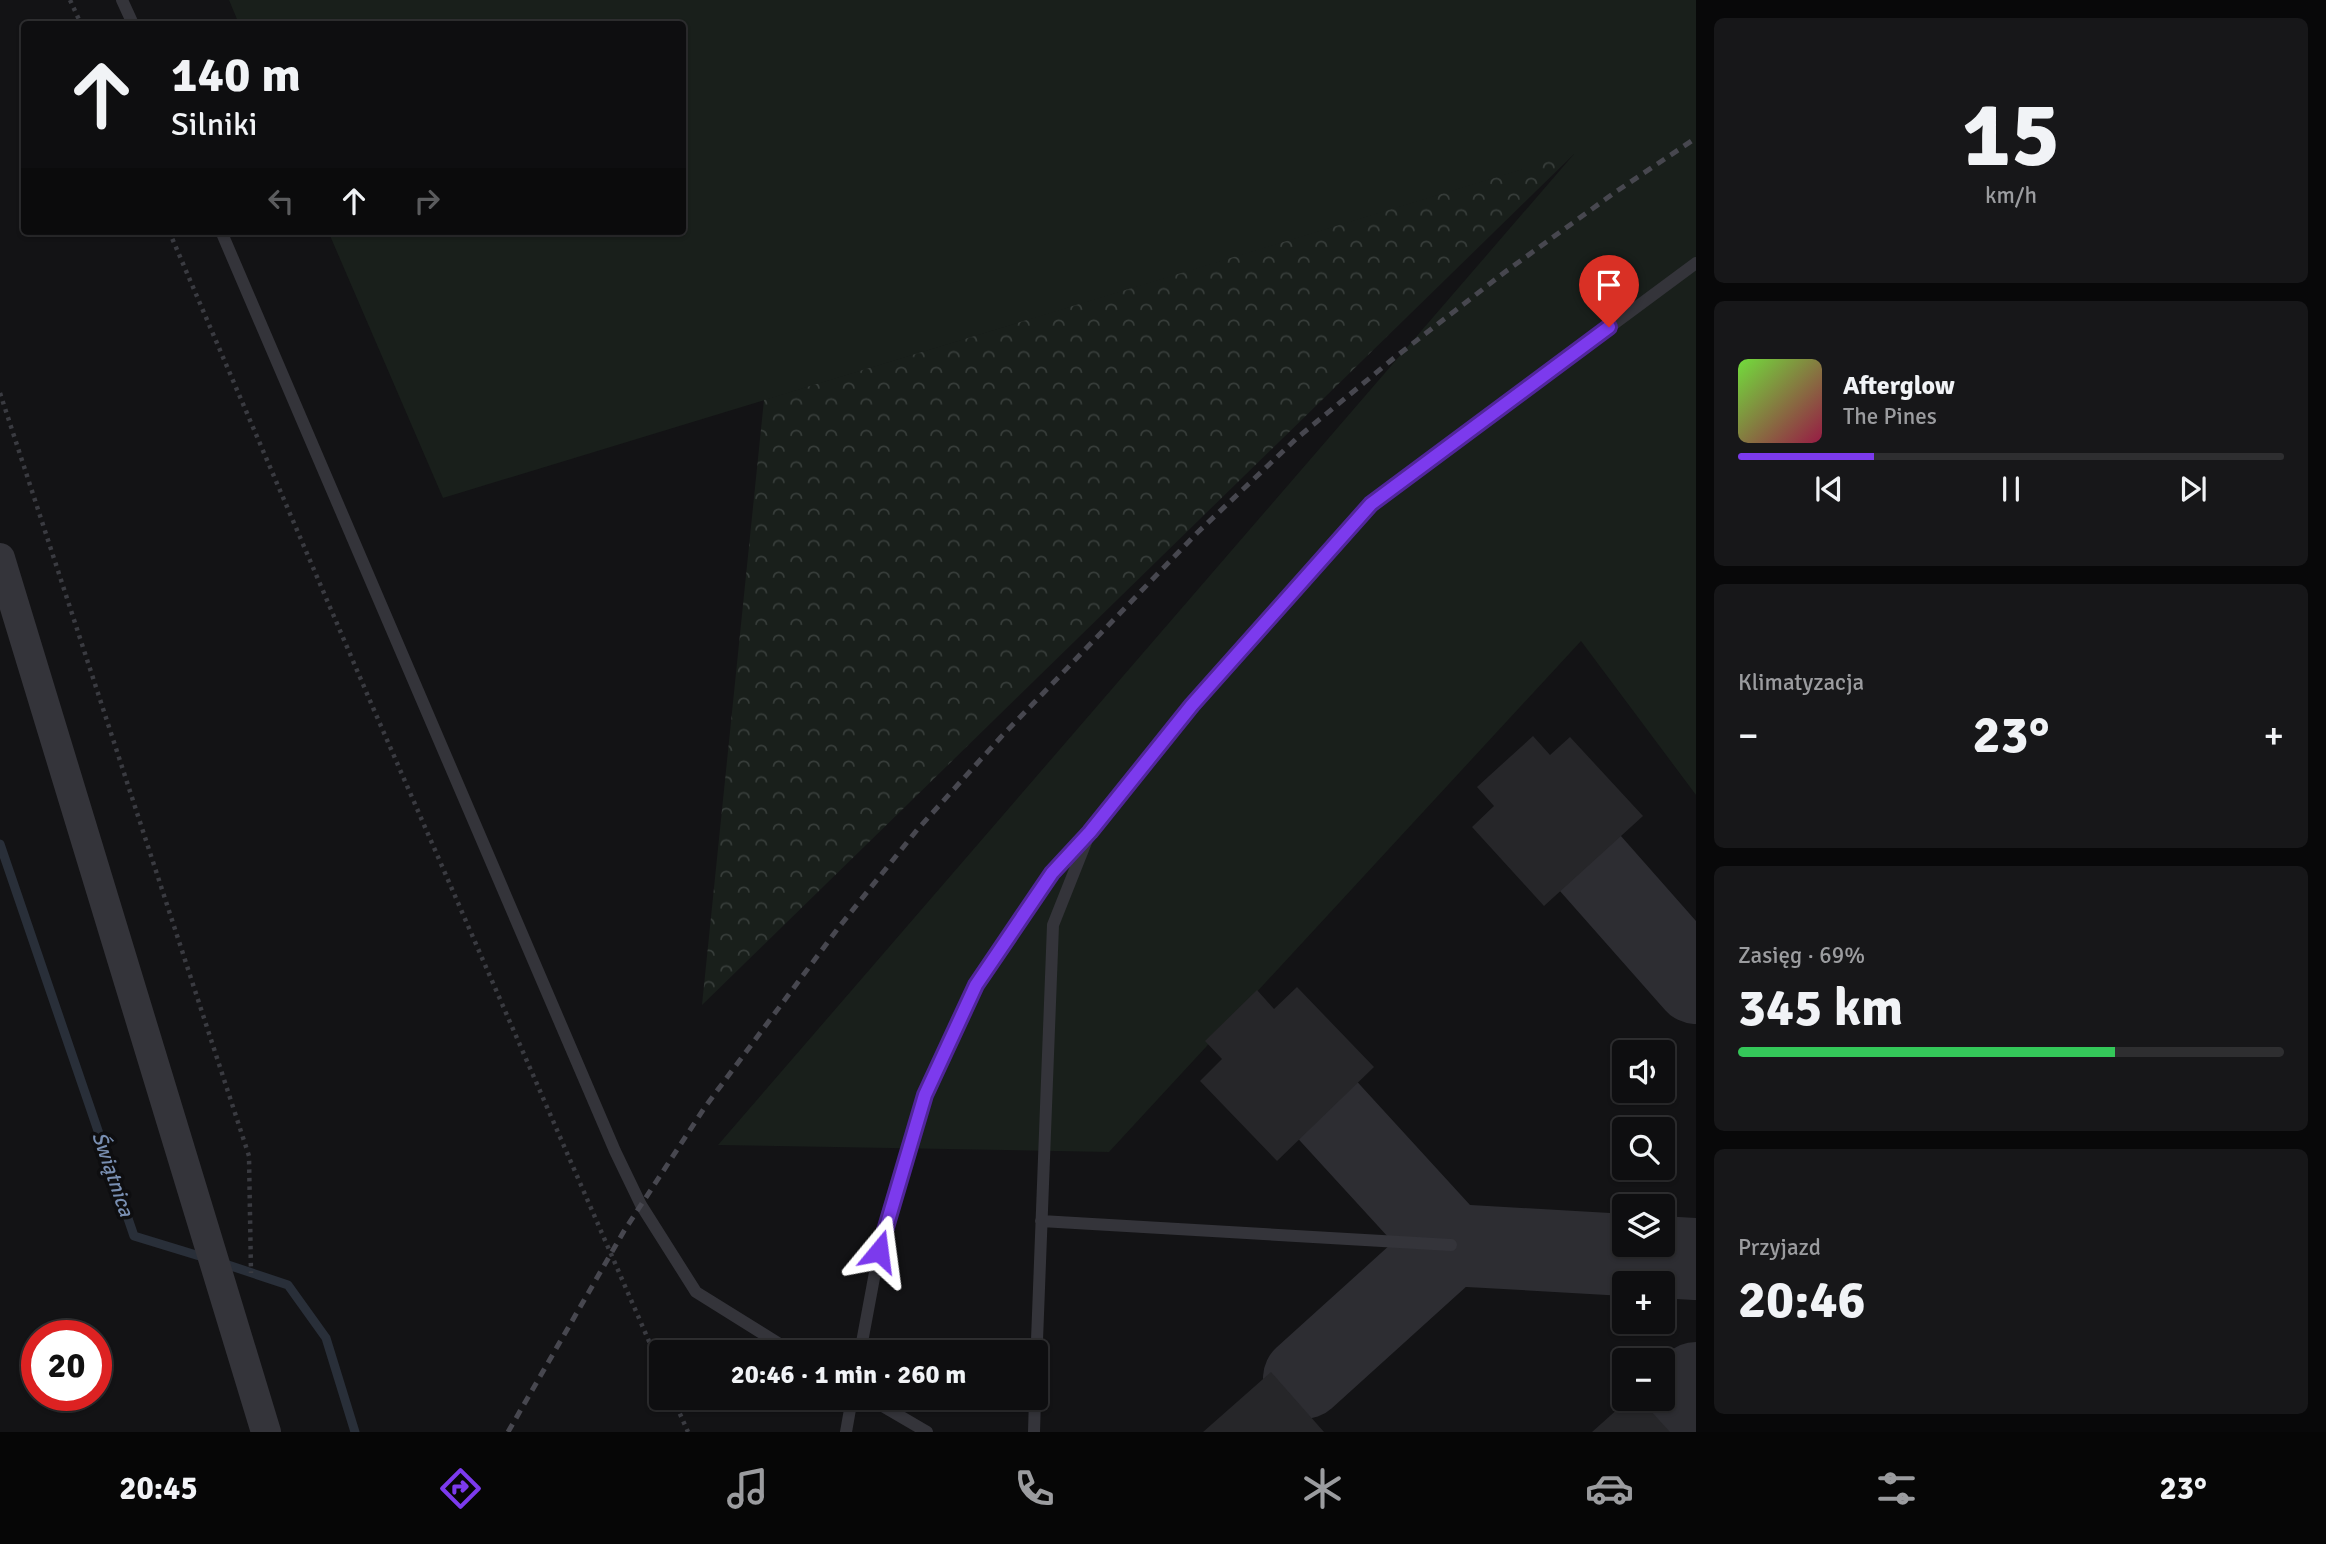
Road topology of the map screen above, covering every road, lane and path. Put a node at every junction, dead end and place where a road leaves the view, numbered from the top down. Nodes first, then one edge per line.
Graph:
1 (70, 0) edge
2 (122, 0) edge
3 (79, 21) edge
4 (132, 21) edge
5 (171, 235) edge
6 (223, 235) edge
7 (1696, 263) edge
8 (0, 393) edge
9 (0, 558) edge
10 (1090, 832) junction
11 (1041, 1221) junction
12 (1451, 1245) dead end
13 (252, 1285) dead end
14 (773, 1340) edge
15 (862, 1340) edge
16 (1037, 1340) edge
17 (649, 1341) edge
18 (678, 1410) edge
19 (850, 1410) edge
20 (889, 1410) edge
21 (1035, 1410) edge
22 (265, 1432) edge
23 (688, 1432) edge
24 (846, 1432) edge
25 (927, 1432) edge
26 (1034, 1432) edge

1 - 3 path
2 - 4 lane
5 - 17 path
6 - 14 lane
7 - 10 lane
8 - 13 path
9 - 22 street
10 - 11 lane
10 - 15 lane
11 - 12 lane
11 - 16 lane
18 - 23 path
19 - 24 lane
20 - 25 lane
21 - 26 lane

